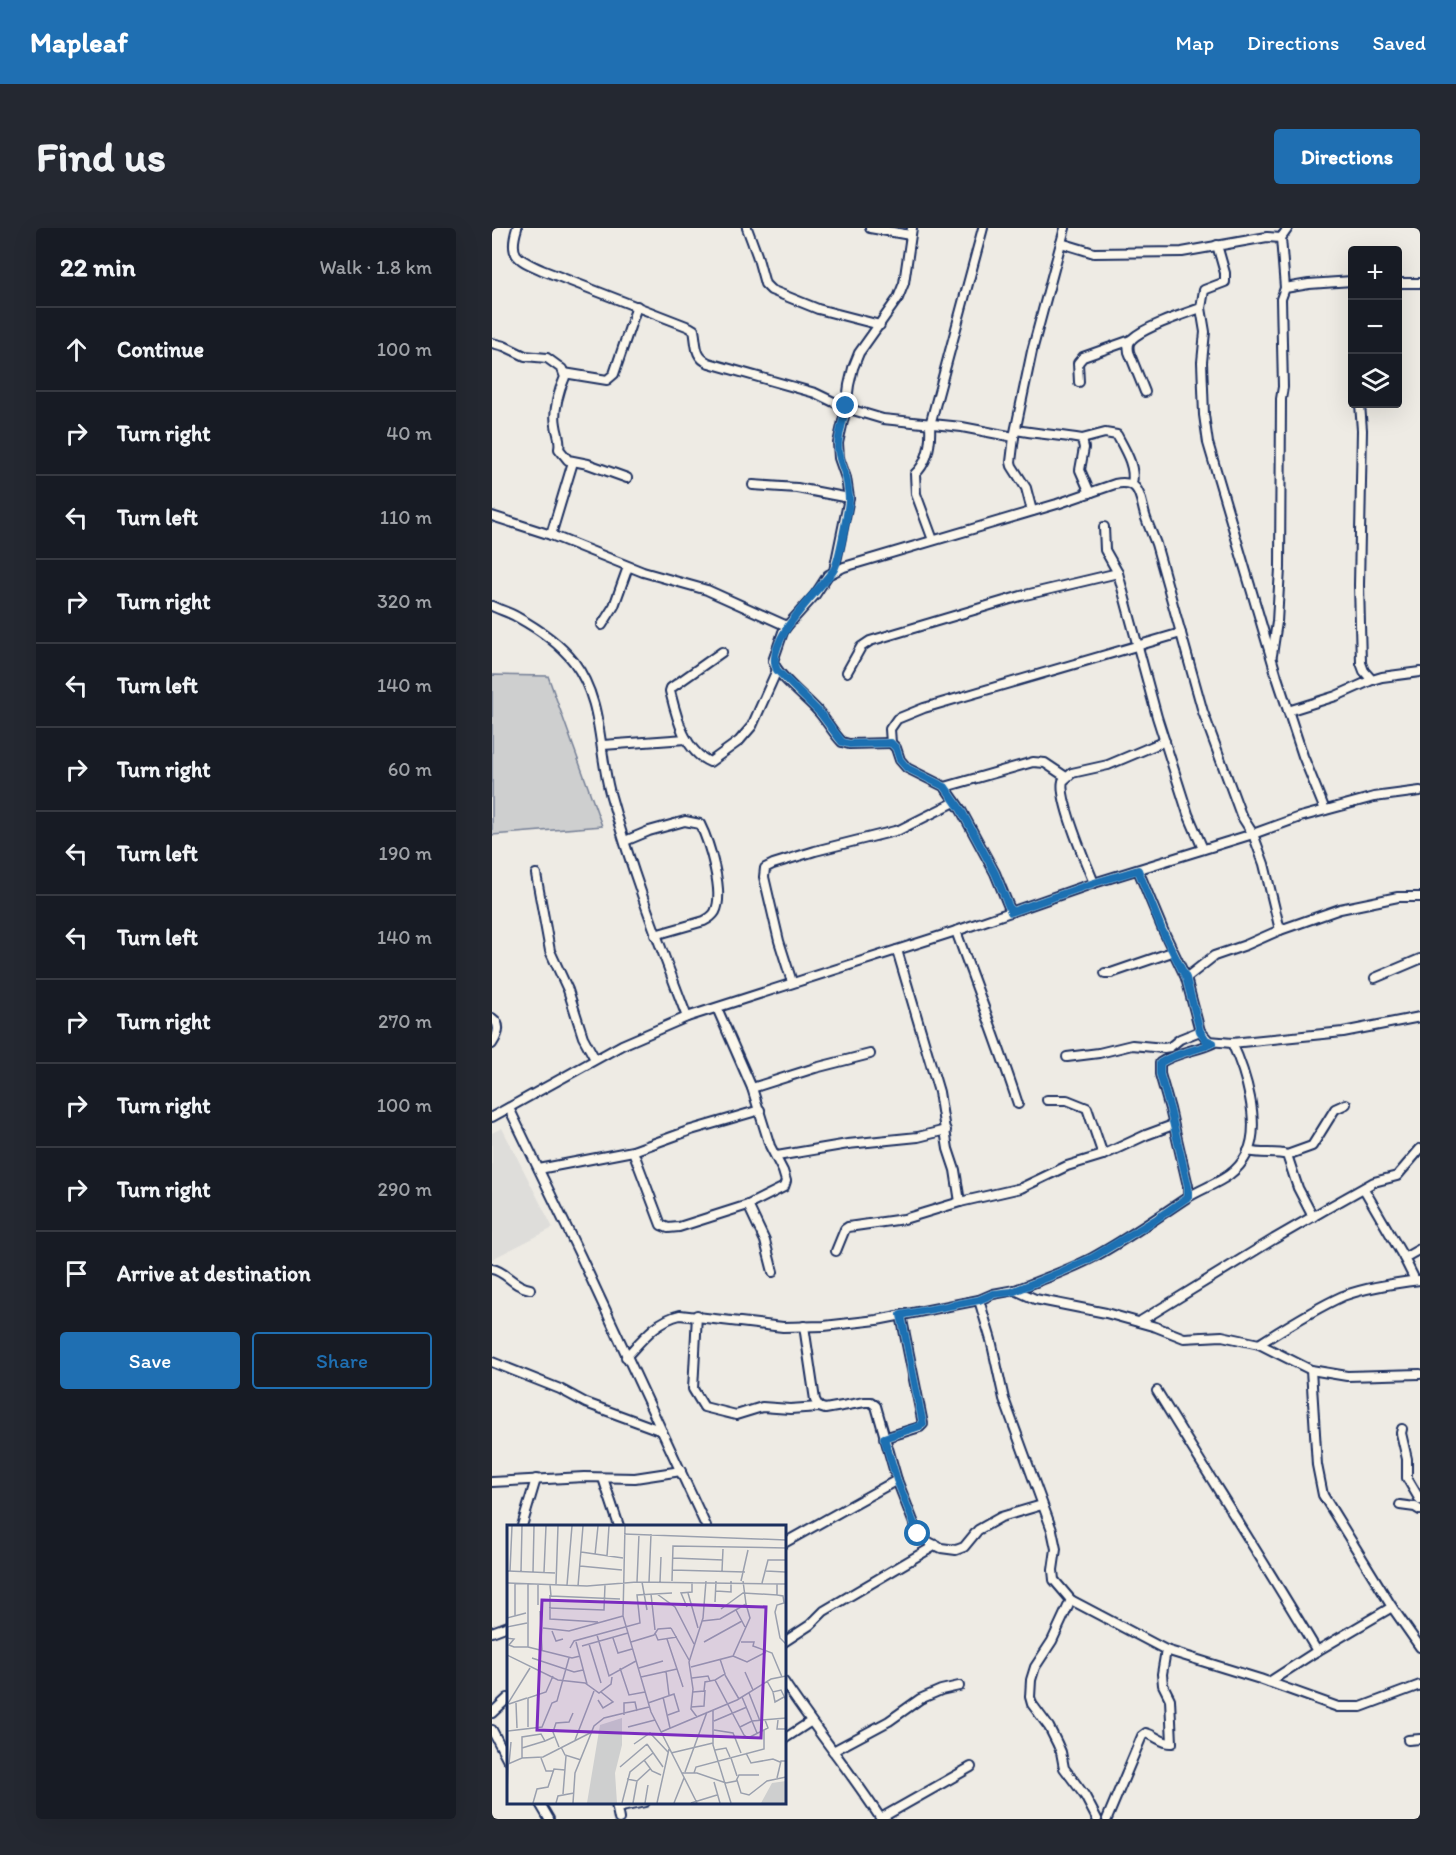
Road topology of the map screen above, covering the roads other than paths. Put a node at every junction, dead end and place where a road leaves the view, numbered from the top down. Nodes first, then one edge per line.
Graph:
1 (517, 228) edge
2 (747, 228) edge
3 (870, 228) edge
4 (983, 228) edge
5 (1065, 228) edge
6 (1288, 228) edge
7 (911, 231) edge
8 (1281, 238) junction
9 (1061, 243) junction
10 (1217, 245) junction
11 (1348, 281) edge
12 (1402, 283) edge
13 (1420, 283) edge
14 (1285, 288) junction
15 (637, 306) junction
16 (1201, 308) junction
17 (880, 325) junction
18 (1131, 340) junction
19 (492, 343) edge
20 (564, 373) junction
21 (1079, 382) dead end
22 (1145, 392) dead end
23 (846, 408) junction
24 (1360, 408) edge
25 (930, 425) junction
26 (1015, 433) junction
27 (1082, 439) junction
28 (573, 462) junction
29 (627, 478) dead end
30 (1132, 484) junction
31 (753, 485) dead end
32 (1090, 493) junction
33 (849, 498) junction
34 (1032, 511) junction
35 (492, 516) edge
36 (1104, 527) dead end
37 (550, 536) junction
38 (933, 540) junction
39 (628, 567) junction
40 (834, 571) junction
41 (1118, 573) junction
42 (492, 606) edge
43 (603, 626) dead end
44 (788, 626) junction
45 (1181, 633) junction
46 (1139, 646) junction
47 (722, 652) dead end
48 (1272, 658) junction
49 (777, 670) junction
50 (847, 672) dead end
51 (1420, 672) edge
52 (1372, 680) junction
53 (1288, 711) junction
54 (686, 739) junction
55 (1165, 741) junction
56 (891, 743) junction
57 (603, 745) junction
58 (1066, 777) junction
59 (945, 787) junction
60 (1420, 791) edge
61 (955, 802) junction
62 (1325, 810) junction
63 (1253, 834) junction
64 (625, 841) junction
65 (1203, 849) junction
66 (1138, 870) junction
67 (536, 874) dead end
68 (1094, 883) junction
69 (1420, 897) edge
70 (1011, 912) junction
71 (1280, 930) junction
72 (956, 931) junction
73 (655, 935) junction
74 (897, 950) junction
75 (1172, 952) junction
76 (1420, 958) edge
77 (1105, 973) dead end
78 (1186, 978) junction
79 (1375, 978) dead end
80 (792, 982) junction
81 (717, 1008) junction
82 (687, 1017) junction
83 (1420, 1017) edge
84 (492, 1018) edge
85 (1200, 1031) junction
86 (1213, 1043) junction
87 (1232, 1043) junction
88 (492, 1044) edge
89 (870, 1054) dead end
90 (1066, 1057) dead end
91 (595, 1059) junction
92 (752, 1088) junction
93 (1047, 1100) dead end
94 (1018, 1104) dead end
95 (1346, 1104) dead end
96 (509, 1108) junction
97 (760, 1110) junction
98 (492, 1117) edge
99 (1173, 1125) junction
100 (946, 1130) junction
101 (1420, 1149) edge
102 (633, 1151) junction
103 (1248, 1151) junction
104 (1103, 1155) junction
105 (1287, 1155) junction
106 (777, 1156) junction
107 (539, 1169) junction
108 (1364, 1189) junction
109 (1188, 1197) junction
110 (960, 1202) junction
111 (748, 1205) junction
112 (1313, 1217) junction
113 (1420, 1249) edge
114 (836, 1251) dead end
115 (1404, 1257) junction
116 (492, 1269) edge
117 (772, 1272) dead end
118 (1417, 1280) edge
119 (530, 1289) dead end
120 (1015, 1290) junction
121 (979, 1300) junction
122 (901, 1315) junction
123 (697, 1316) junction
124 (1139, 1322) junction
125 (804, 1326) junction
126 (1259, 1344) junction
127 (626, 1357) junction
128 (492, 1362) edge
129 (1311, 1370) junction
130 (1420, 1374) edge
131 (1157, 1391) dead end
132 (819, 1407) junction
133 (1402, 1429) dead end
134 (662, 1431) junction
135 (884, 1438) junction
136 (681, 1471) junction
137 (603, 1478) junction
138 (536, 1479) junction
139 (897, 1480) junction
140 (492, 1482) edge
141 (1420, 1500) edge
142 (1042, 1505) junction
143 (1400, 1505) dead end
144 (1420, 1510) edge
145 (523, 1525) edge
146 (618, 1525) edge
147 (705, 1525) edge
148 (786, 1542) edge
149 (936, 1545) junction
150 (1071, 1600) junction
151 (1392, 1607) junction
152 (507, 1626) edge
153 (492, 1632) edge
154 (786, 1641) edge
155 (1420, 1647) edge
156 (1166, 1650) junction
157 (1317, 1651) junction
158 (1269, 1682) junction
159 (786, 1685) edge
160 (1420, 1685) edge
161 (959, 1686) dead end
162 (507, 1699) edge
163 (492, 1713) edge
164 (810, 1722) junction
165 (492, 1730) edge
166 (786, 1738) edge
167 (1420, 1739) edge
168 (1408, 1740) dead end
169 (833, 1751) junction
170 (507, 1758) edge
171 (971, 1767) dead end
172 (540, 1804) edge
173 (616, 1805) edge
174 (549, 1819) edge
175 (619, 1819) edge
176 (881, 1819) edge
177 (1097, 1819) edge
178 (1107, 1819) edge

1 - 15 street
2 - 17 street
3 - 7 street
4 - 25 street
5 - 9 street
6 - 8 street
7 - 17 street
8 - 10 street
8 - 14 street
9 - 10 street
9 - 26 street
10 - 16 street
11 - 14 street
12 - 13 street
14 - 48 street
15 - 20 street
15 - 23 street
16 - 18 street
16 - 48 street
17 - 23 street
18 - 21 street
18 - 22 street
19 - 20 street
20 - 28 street
23 - 25 street
23 - 33 street
24 - 52 street
25 - 26 street
25 - 38 street
26 - 27 street
26 - 34 street
27 - 30 street
27 - 32 street
28 - 29 street
28 - 37 street
30 - 32 street
30 - 45 street
31 - 33 street
32 - 34 street
33 - 40 street
34 - 38 street
35 - 37 street
36 - 41 street
37 - 39 street
38 - 40 street
39 - 43 street
39 - 44 street
40 - 44 street
41 - 46 street
41 - 50 street
42 - 57 street
44 - 49 street
45 - 46 street
45 - 63 street
46 - 55 street
46 - 56 street
47 - 54 street
48 - 53 street
49 - 54 street
49 - 56 street
51 - 52 street
52 - 53 street
53 - 62 street
54 - 57 street
55 - 58 street
55 - 65 street
56 - 59 street
57 - 64 street
58 - 59 street
58 - 68 street
59 - 61 street
60 - 62 street
61 - 70 street
61 - 80 street
62 - 63 street
63 - 65 street
63 - 71 street
64 - 73 street
64 - 73 street
65 - 66 street
66 - 68 street
66 - 75 street
67 - 91 street
68 - 70 street
69 - 71 street
70 - 72 street
71 - 78 street
72 - 74 street
72 - 94 street
73 - 82 street
74 - 80 street
74 - 100 street
75 - 77 street
75 - 78 street
76 - 79 street
78 - 85 street
80 - 81 street
81 - 82 street
81 - 92 street
82 - 91 street
83 - 87 street
84 - 88 street
85 - 86 street
85 - 90 street
86 - 87 street
86 - 99 street
87 - 103 street
89 - 92 street
91 - 96 street
92 - 97 street
93 - 104 street
95 - 105 street
96 - 98 street
96 - 107 street
97 - 102 street
97 - 106 street
99 - 104 street
99 - 109 street
100 - 106 street
100 - 110 street
101 - 108 street
102 - 107 street
102 - 111 street
103 - 105 street
103 - 109 street
104 - 110 street
105 - 112 street
106 - 111 street
107 - 127 street
108 - 112 street
108 - 115 street
109 - 120 street
110 - 114 street
111 - 117 street
112 - 124 street
113 - 115 street
115 - 118 street
116 - 119 street
118 - 126 street
120 - 121 street
120 - 124 street
121 - 122 street
121 - 142 street
122 - 125 street
122 - 135 street
123 - 125 street
123 - 127 street
123 - 132 street
124 - 126 street
125 - 132 street
126 - 129 street
127 - 134 street
128 - 134 street
129 - 130 street
129 - 151 street
131 - 157 street
132 - 135 street
133 - 141 street
134 - 136 street
135 - 139 street
136 - 137 street
136 - 147 street
137 - 138 street
137 - 146 street
138 - 140 street
138 - 145 street
139 - 148 street
139 - 149 street
142 - 149 street
142 - 150 street
143 - 144 street
149 - 154 street
150 - 156 street
150 - 177 street
151 - 155 street
151 - 157 street
152 - 153 street
156 - 158 street
156 - 178 street
157 - 158 street
158 - 160 street
159 - 164 street
161 - 169 street
162 - 163 street
164 - 166 street
164 - 169 street
165 - 170 street
167 - 168 street
169 - 176 street
171 - 176 street
172 - 174 street
173 - 175 street

